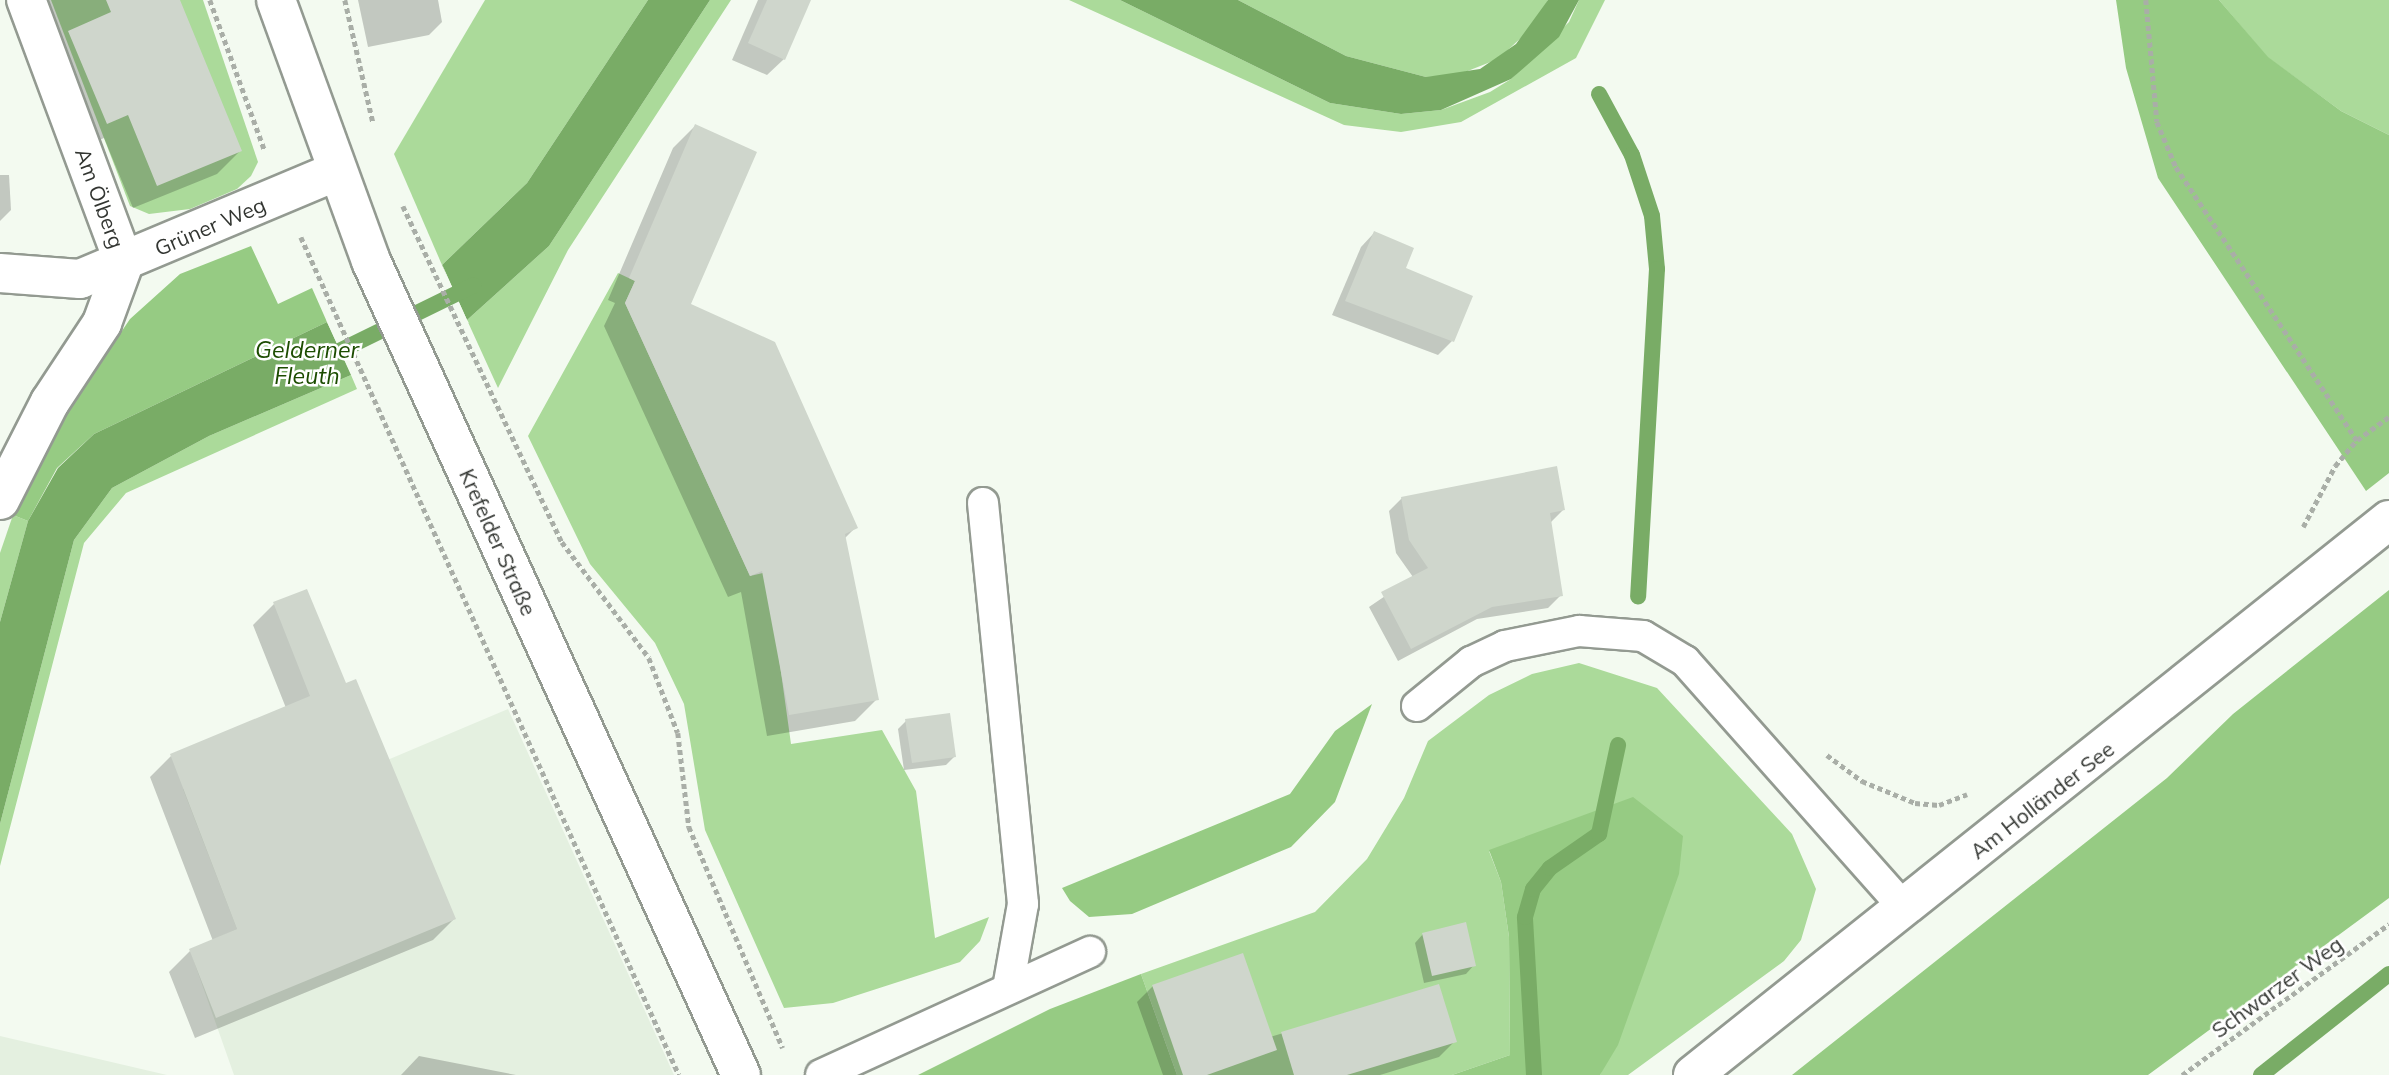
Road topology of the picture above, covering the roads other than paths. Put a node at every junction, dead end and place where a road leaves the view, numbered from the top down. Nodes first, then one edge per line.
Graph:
1 (26, 0) edge
2 (276, 0) edge
3 (335, 172) junction
4 (124, 263) junction
5 (0, 273) edge
6 (0, 500) edge
7 (983, 503) dead end
8 (2389, 520) edge
9 (1418, 706) dead end
10 (1905, 909) junction
11 (1090, 952) dead end
12 (1008, 988) junction
13 (741, 1075) edge
14 (821, 1075) edge
15 (1693, 1075) edge

1 - 4 street, Am Ölberg
2 - 3 street, Krefelder Straße
3 - 4 street, Grüner Weg
3 - 13 street, Krefelder Straße
4 - 5 street, Grüner Weg
4 - 6 street, Am Ölberg
7 - 12 lane
8 - 10 street, Am Holländer See
9 - 10 lane
10 - 15 street, Am Holländer See
11 - 12 lane
12 - 14 lane

